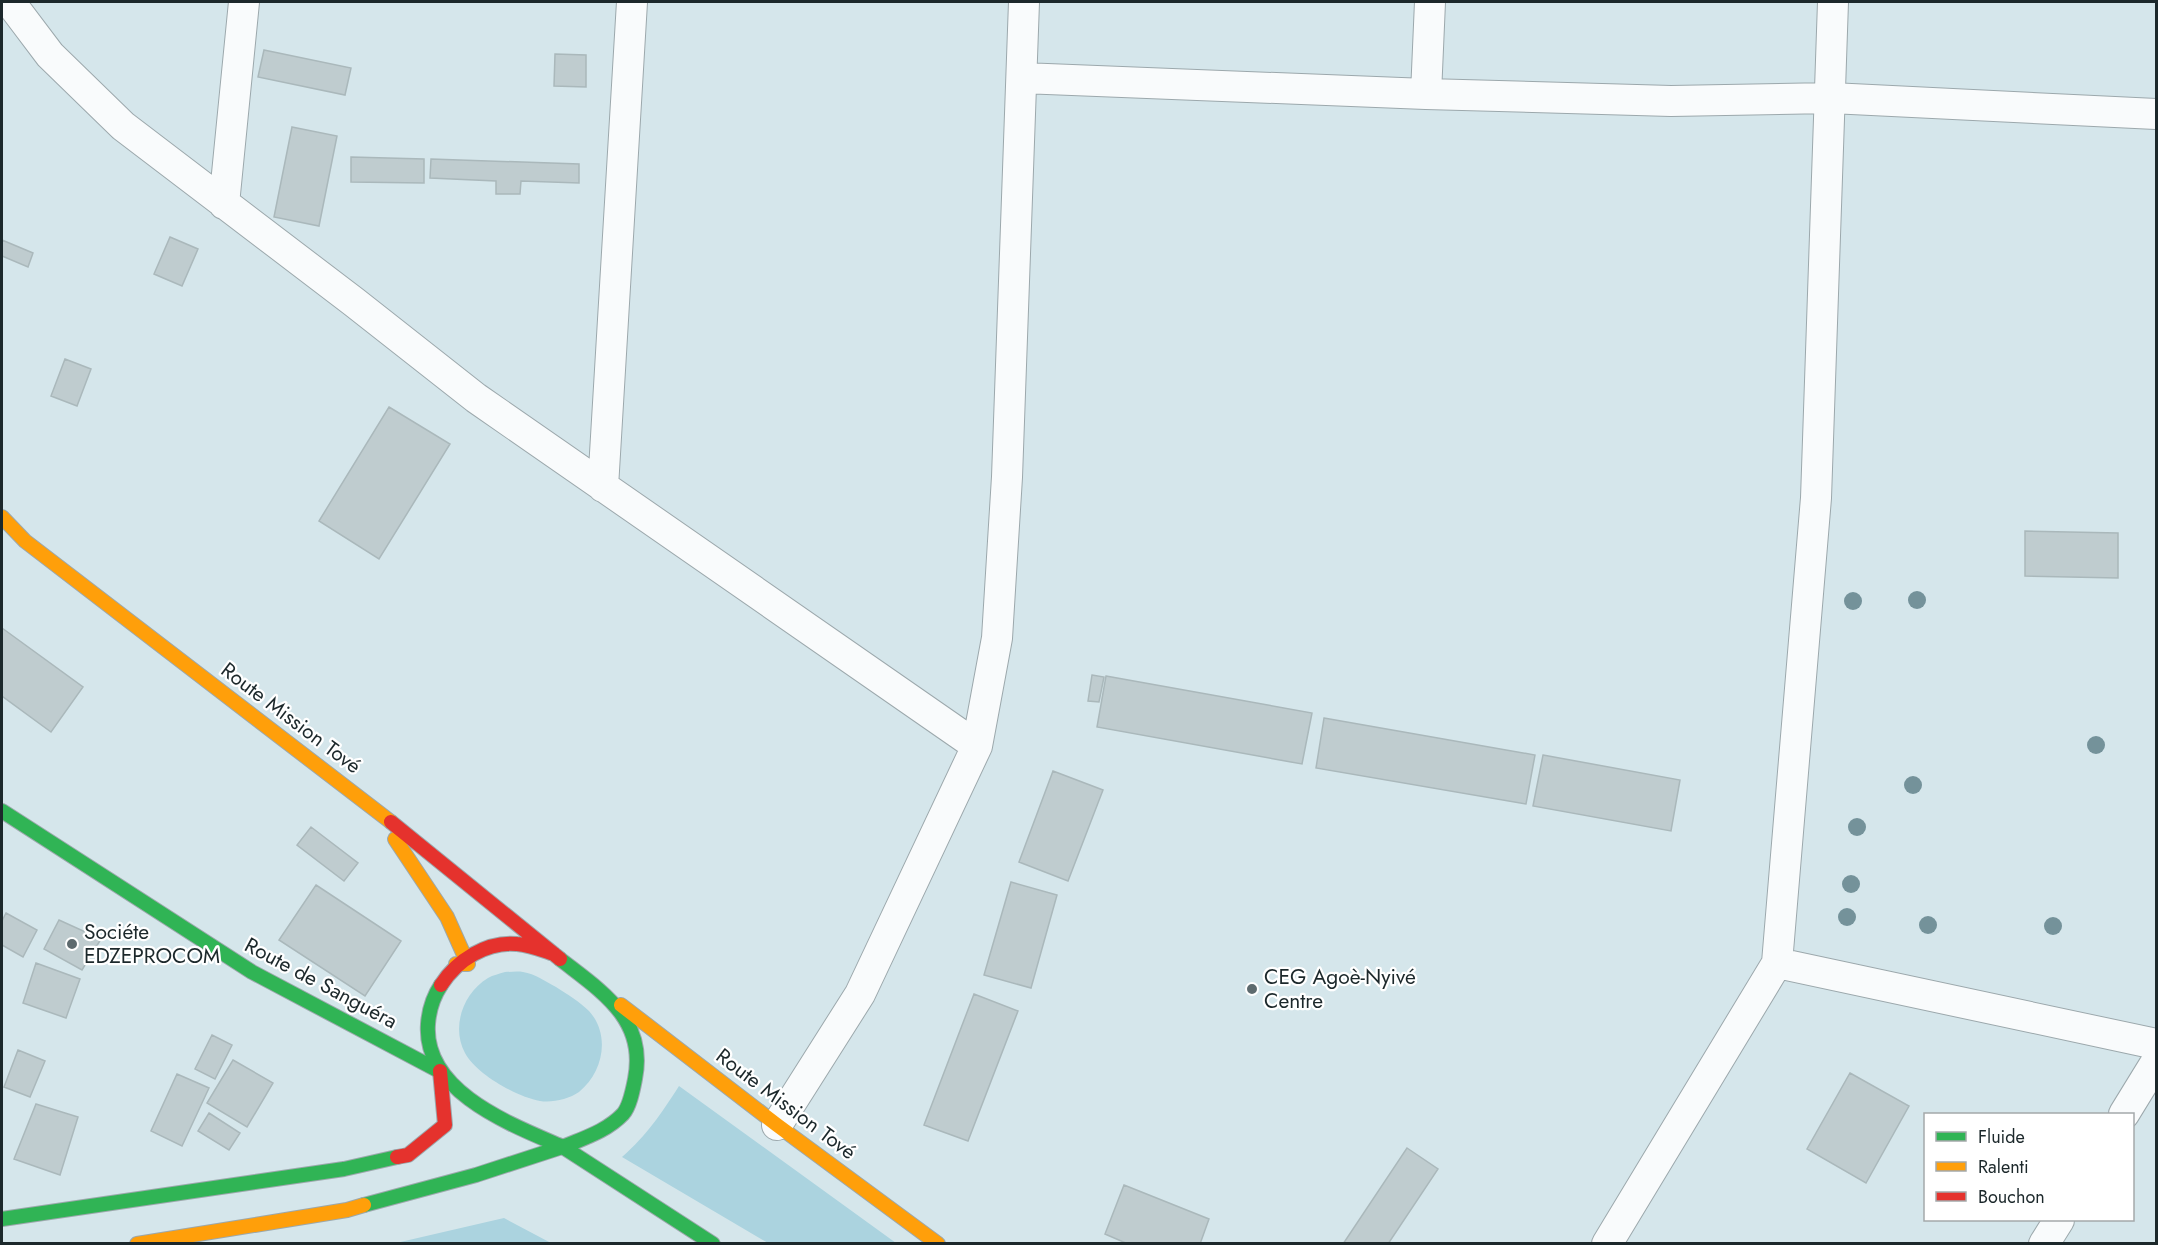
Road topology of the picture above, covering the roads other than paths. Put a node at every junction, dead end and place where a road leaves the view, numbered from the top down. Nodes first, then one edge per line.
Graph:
1 (10, 2) edge
2 (244, 2) edge
3 (632, 2) edge
4 (1024, 2) edge
5 (1431, 2) edge
6 (1833, 2) edge
7 (1022, 78) junction
8 (1426, 94) junction
9 (1830, 98) junction
10 (2157, 114) edge
11 (224, 204) junction
12 (603, 487) junction
13 (2, 517) edge
14 (977, 746) junction
15 (369, 804) junction
16 (2, 811) edge
17 (554, 954) junction
18 (1777, 963) junction
19 (456, 964) junction
20 (252, 972) junction
21 (609, 997) junction
22 (430, 1007) junction
23 (361, 1013) dead end
24 (414, 1026) dead end
25 (2157, 1044) edge
26 (2157, 1062) edge
27 (441, 1072) junction
28 (2125, 1113) edge
29 (777, 1125) junction
30 (562, 1147) junction
31 (3, 1217) edge
32 (2058, 1221) edge
33 (137, 1244) edge
34 (713, 1244) edge
35 (938, 1244) edge
36 (1607, 1244) edge
37 (2044, 1244) edge

1 - 11 street
2 - 11 street
3 - 12 street
4 - 7 street
5 - 8 street
6 - 9 street
7 - 8 street
7 - 14 street
8 - 9 street
9 - 10 street
9 - 18 street
11 - 12 street
12 - 14 street
13 - 15 street, Route Mission Tové
14 - 29 street
15 - 17 street, Route Mission Tové
15 - 19 street
16 - 20 street, Route de Sanguéra
17 - 19 street
17 - 21 street, Route Mission Tové
18 - 25 street
18 - 36 street
19 - 22 street
20 - 23 street
20 - 27 street, Route de Sanguéra
21 - 29 street, Route Mission Tové
21 - 30 street
22 - 24 street
22 - 27 street
26 - 28 street
27 - 30 street
27 - 31 street
29 - 35 street, Route Mission Tové
30 - 33 street
30 - 34 street
32 - 37 street

